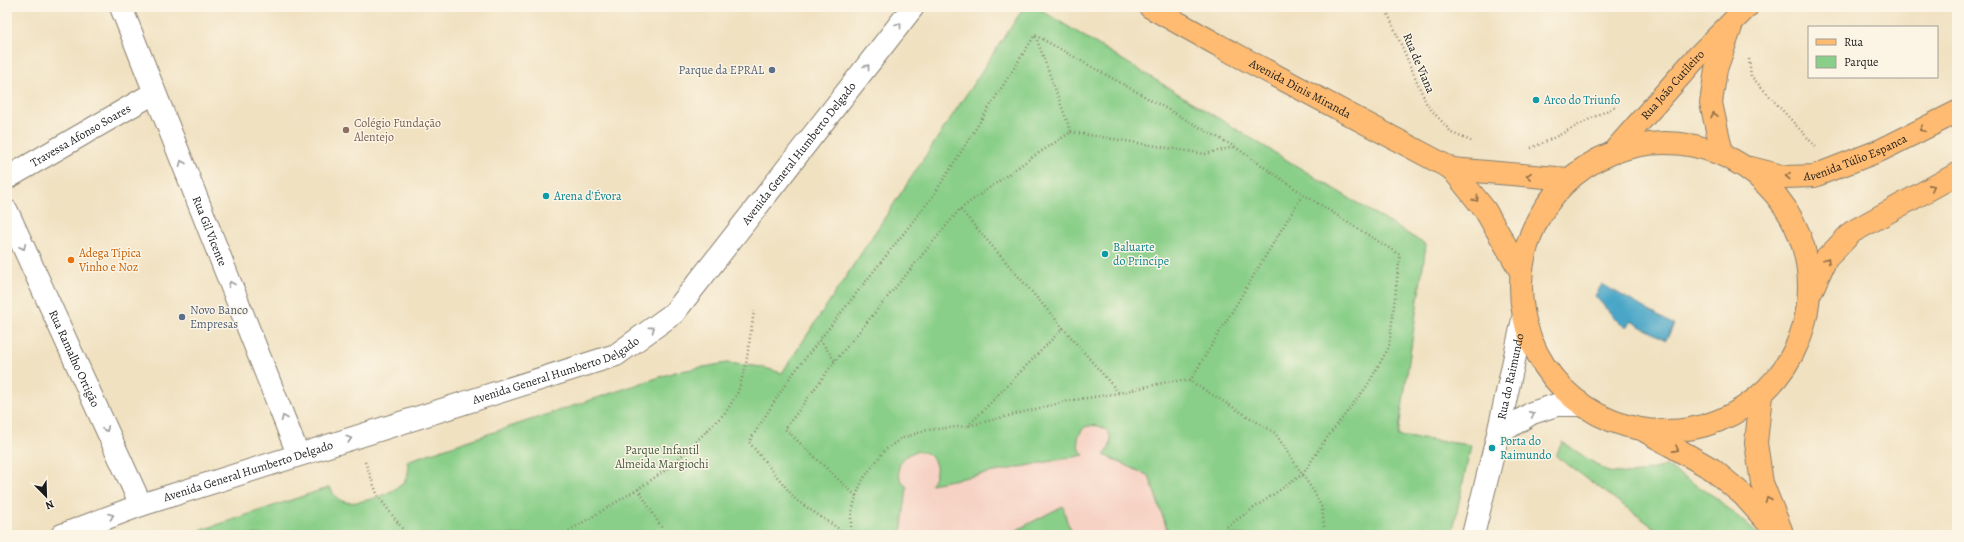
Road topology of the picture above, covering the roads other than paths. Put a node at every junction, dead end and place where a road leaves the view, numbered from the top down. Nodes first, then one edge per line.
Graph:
1 (121, 7) edge
2 (913, 7) edge
3 (1150, 7) edge
4 (1740, 14) edge
5 (154, 93) junction
6 (1957, 112) edge
7 (1615, 150) junction
8 (1722, 153) junction
9 (1747, 167) junction
10 (1452, 169) junction
11 (1957, 174) edge
12 (7, 178) edge
13 (1568, 179) junction
14 (7, 212) edge
15 (1520, 270) junction
16 (1810, 295) junction
17 (1523, 319) junction
18 (1761, 395) junction
19 (1581, 405) junction
20 (1642, 430) junction
21 (1498, 434) junction
22 (298, 454) junction
23 (141, 505) junction
24 (62, 535) edge
25 (1473, 535) edge
26 (1779, 535) edge
27 (1783, 535) edge

1 - 5 street, Rua Gil Vicente
22 -> 2 street, Avenida General Humberto Delgado
3 - 10 main road, Avenida Dinis Miranda
4 - 7 main road, Rua João Cutileiro
8 -> 4 main road, Rua João Cutileiro
5 - 12 street, Travessa Afonso Soares
22 -> 5 street, Rua Gil Vicente
6 -> 9 main road, Avenida Túlio Espanca
7 - 8 main road
7 - 13 main road
8 - 9 main road
9 - 16 main road
13 -> 10 main road, Avenida Dinis Miranda
10 -> 15 main road, Avenida Dinis Miranda
16 -> 11 main road
13 - 15 main road
14 -> 23 street, Rua Ramalho Ortigão
15 - 17 main road
16 - 18 main road
17 - 19 main road
17 - 21 street, Rua do Raimundo
18 - 20 main road
27 -> 18 main road
19 - 20 main road
21 -> 19 street, Rua do Raimundo
20 -> 26 main road
21 - 25 street, Rua do Raimundo
22 - 23 street, Avenida General Humberto Delgado
24 -> 23 street, Avenida General Humberto Delgado

